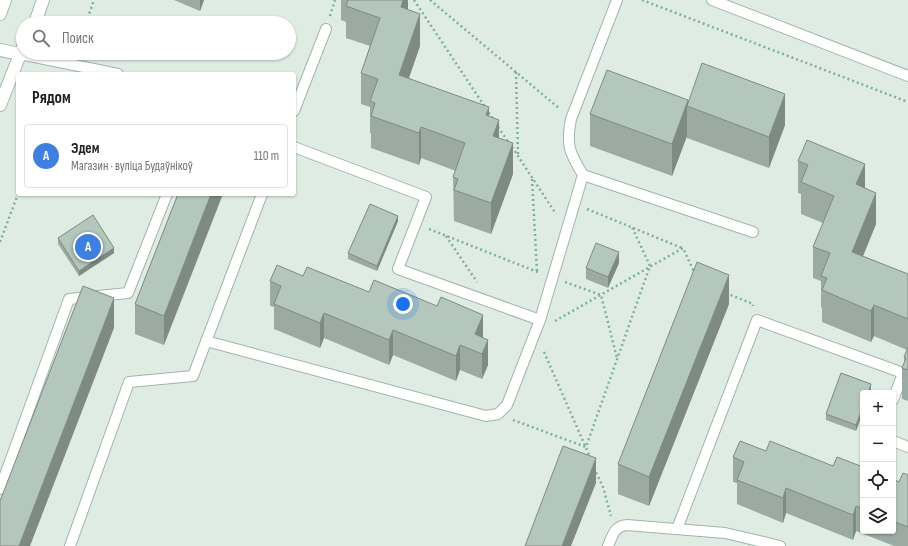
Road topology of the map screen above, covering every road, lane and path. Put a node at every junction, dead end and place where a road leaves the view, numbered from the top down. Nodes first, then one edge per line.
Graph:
1 (5, 0) edge
2 (43, 0) edge
3 (94, 0) edge
4 (414, 0) edge
5 (430, 0) edge
6 (617, 0) edge
7 (642, 0) edge
8 (712, 0) edge
9 (0, 14) edge
10 (37, 16) edge
11 (88, 16) edge
12 (326, 29) dead end
13 (0, 50) edge
14 (16, 50) edge
15 (17, 60) edge
16 (61, 60) edge
17 (110, 72) edge
18 (516, 72) junction
19 (908, 76) edge
20 (908, 102) edge
21 (0, 105) edge
22 (296, 106) edge
23 (571, 119) junction
24 (296, 148) edge
25 (518, 157) junction
26 (583, 175) junction
27 (532, 177) junction
28 (17, 196) edge
29 (166, 196) edge
30 (261, 196) edge
31 (574, 204) junction
32 (416, 224) junction
33 (632, 227) junction
34 (567, 230) junction
35 (753, 232) dead end
36 (445, 236) junction
37 (0, 242) edge
38 (683, 248) junction
39 (650, 266) junction
40 (537, 272) junction
41 (695, 275) edge
42 (552, 278) junction
43 (537, 279) dead end
44 (719, 290) edge
45 (601, 295) junction
46 (492, 303) junction
47 (540, 320) junction
48 (757, 320) junction
49 (535, 332) junction
50 (206, 341) junction
51 (617, 360) junction
52 (896, 392) edge
53 (498, 414) junction
54 (896, 443) edge
55 (586, 447) junction
56 (908, 447) edge
57 (0, 489) edge
58 (677, 529) junction
59 (614, 530) junction
60 (70, 546) edge
61 (608, 546) edge
62 (780, 546) edge

1 - 9 street
2 - 10 street
3 - 11 path
4 - 25 path
5 - 18 path
6 - 23 lane
7 - 20 path
8 - 19 lane
12 - 22 lane
13 - 14 street
15 - 21 street
16 - 17 lane
18 - 23 path
18 - 25 path
23 - 26 lane
24 - 32 lane
25 - 27 path
26 - 31 lane
26 - 35 lane
27 - 34 path
27 - 40 path
28 - 37 path
29 - 57 lane
30 - 50 lane
31 - 33 path
31 - 34 lane
32 - 36 path
32 - 46 lane
33 - 38 path
33 - 39 path
34 - 42 lane
36 - 40 path
36 - 46 path
38 - 39 path
38 - 41 path
39 - 45 path
39 - 51 path
40 - 42 path
40 - 43 path
42 - 45 path
42 - 47 lane
44 - 48 path
45 - 49 path
45 - 51 path
46 - 47 lane
47 - 49 lane
48 - 52 lane
48 - 58 lane
49 - 53 lane
49 - 55 path
50 - 53 lane
50 - 60 lane
51 - 55 path
53 - 55 path
54 - 56 lane
55 - 59 path
58 - 59 lane
58 - 62 lane
59 - 61 lane

